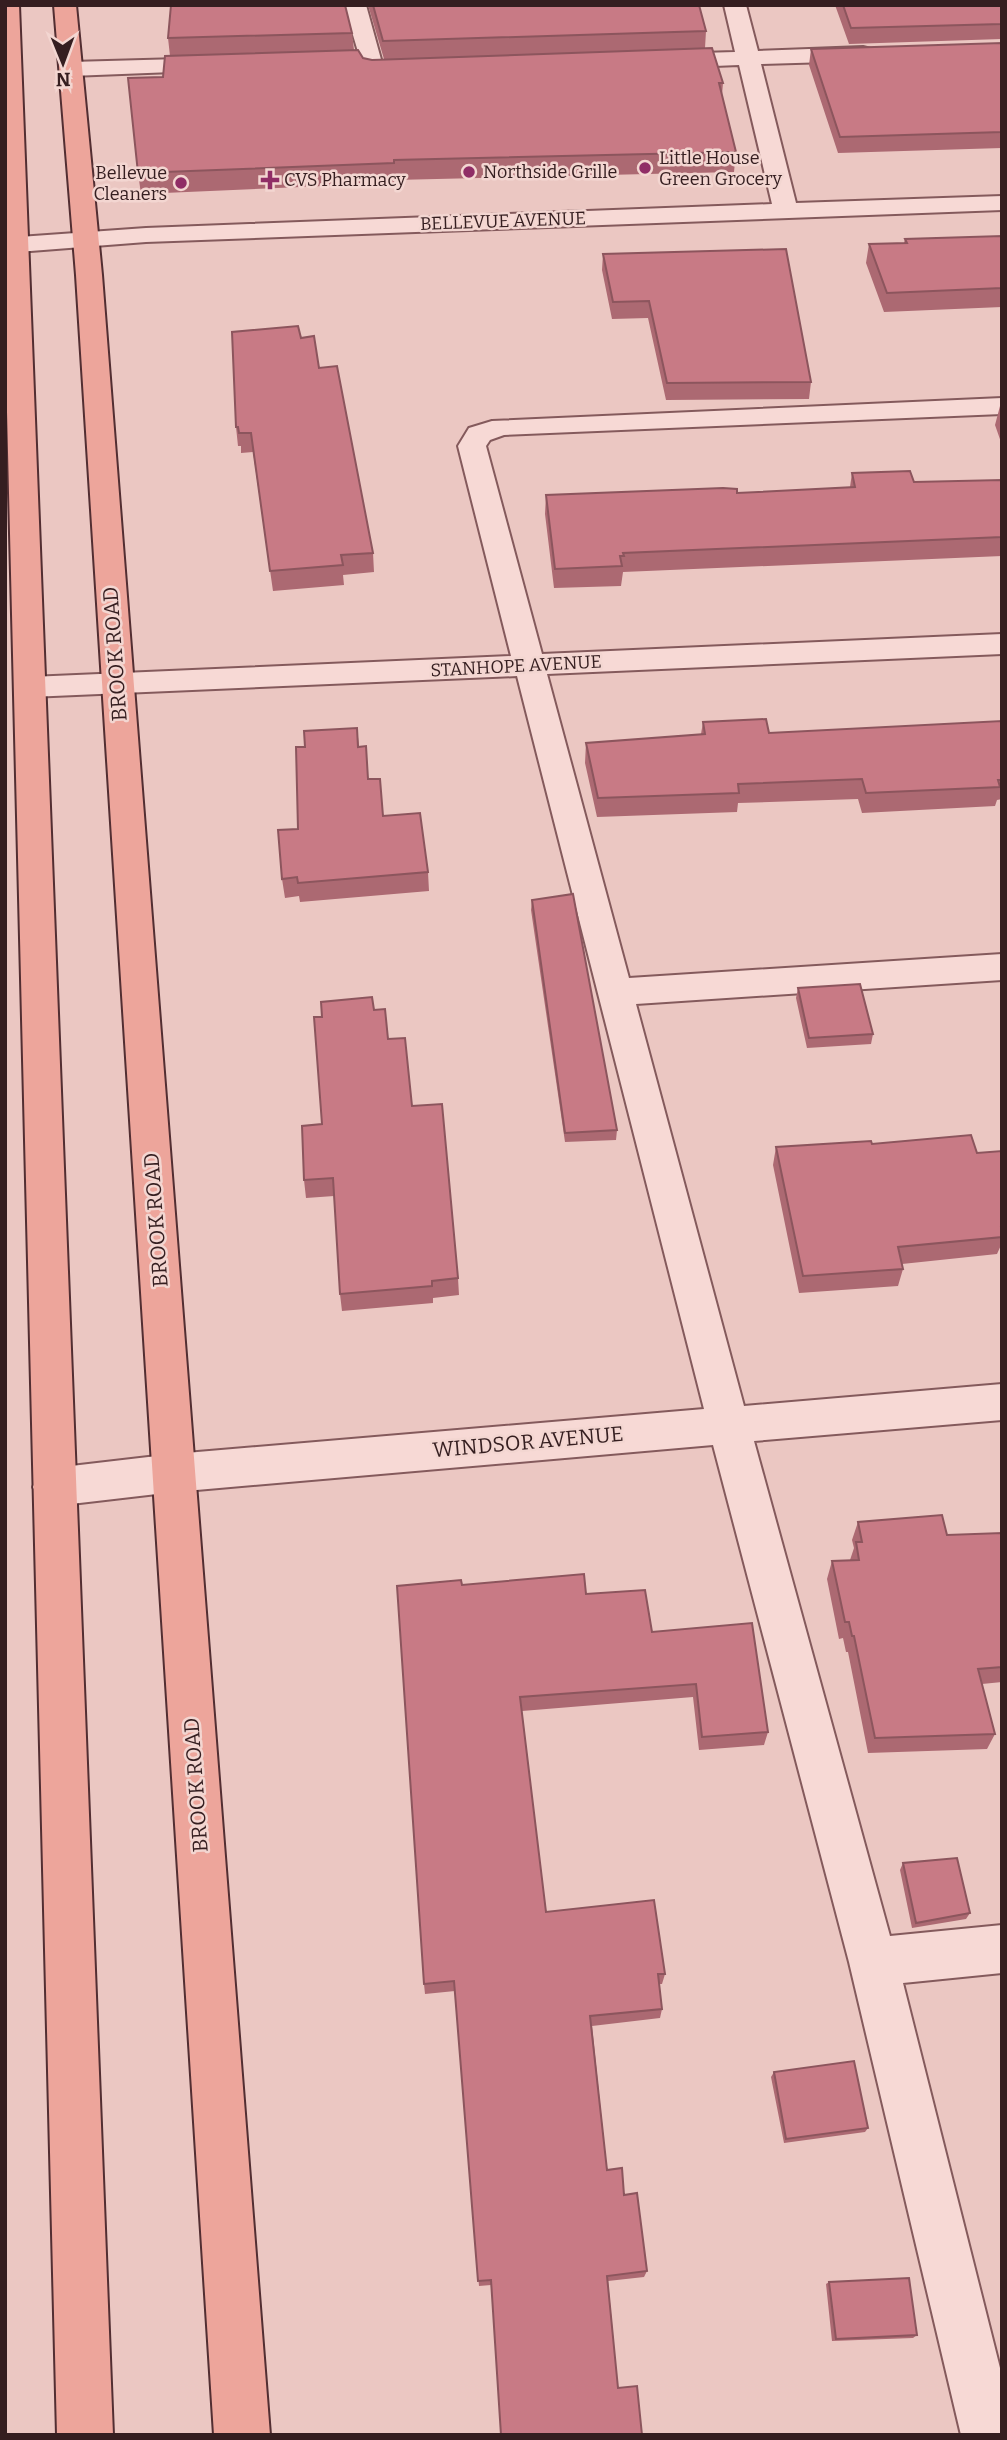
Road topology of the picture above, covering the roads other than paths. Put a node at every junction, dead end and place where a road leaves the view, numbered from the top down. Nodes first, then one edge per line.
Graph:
1 (8, 5) edge
2 (65, 5) edge
3 (355, 5) edge
4 (735, 5) edge
5 (882, 53) edge
6 (748, 58) junction
7 (370, 60) junction
8 (344, 61) edge
9 (637, 61) edge
10 (237, 64) edge
11 (443, 67) edge
12 (71, 69) junction
13 (1002, 203) edge
14 (786, 211) junction
15 (86, 239) junction
16 (10, 245) edge
17 (1002, 405) edge
18 (1002, 644) edge
19 (530, 666) junction
20 (117, 682) junction
21 (30, 687) junction
22 (1002, 967) edge
23 (616, 992) junction
24 (1002, 1402) edge
25 (729, 1425) junction
26 (174, 1474) junction
27 (54, 1487) junction
28 (1002, 1950) edge
29 (873, 1962) junction
30 (85, 2435) edge
31 (242, 2435) edge
32 (989, 2435) edge

1 - 16 main road
2 - 12 main road, BROOK ROAD
3 - 7 street
4 - 6 street
5 - 6 street
6 - 9 street
6 - 14 street
7 - 8 street
7 - 11 street
10 - 12 street
12 - 15 main road, BROOK ROAD
13 - 14 street, BELLEVUE AVENUE
14 - 15 street, BELLEVUE AVENUE
15 - 16 street, BELLEVUE AVENUE
15 - 20 main road, BROOK ROAD
16 - 21 main road
17 - 19 street
18 - 19 street, STANHOPE AVENUE
19 - 20 street, STANHOPE AVENUE
19 - 23 street
20 - 21 street, STANHOPE AVENUE
20 - 26 main road, BROOK ROAD
21 - 27 main road
22 - 23 street
23 - 25 street
24 - 25 street, WINDSOR AVENUE
25 - 26 street, WINDSOR AVENUE
25 - 29 street
26 - 27 street, WINDSOR AVENUE
26 - 31 main road, BROOK ROAD
27 - 30 main road
28 - 29 street
29 - 32 street

